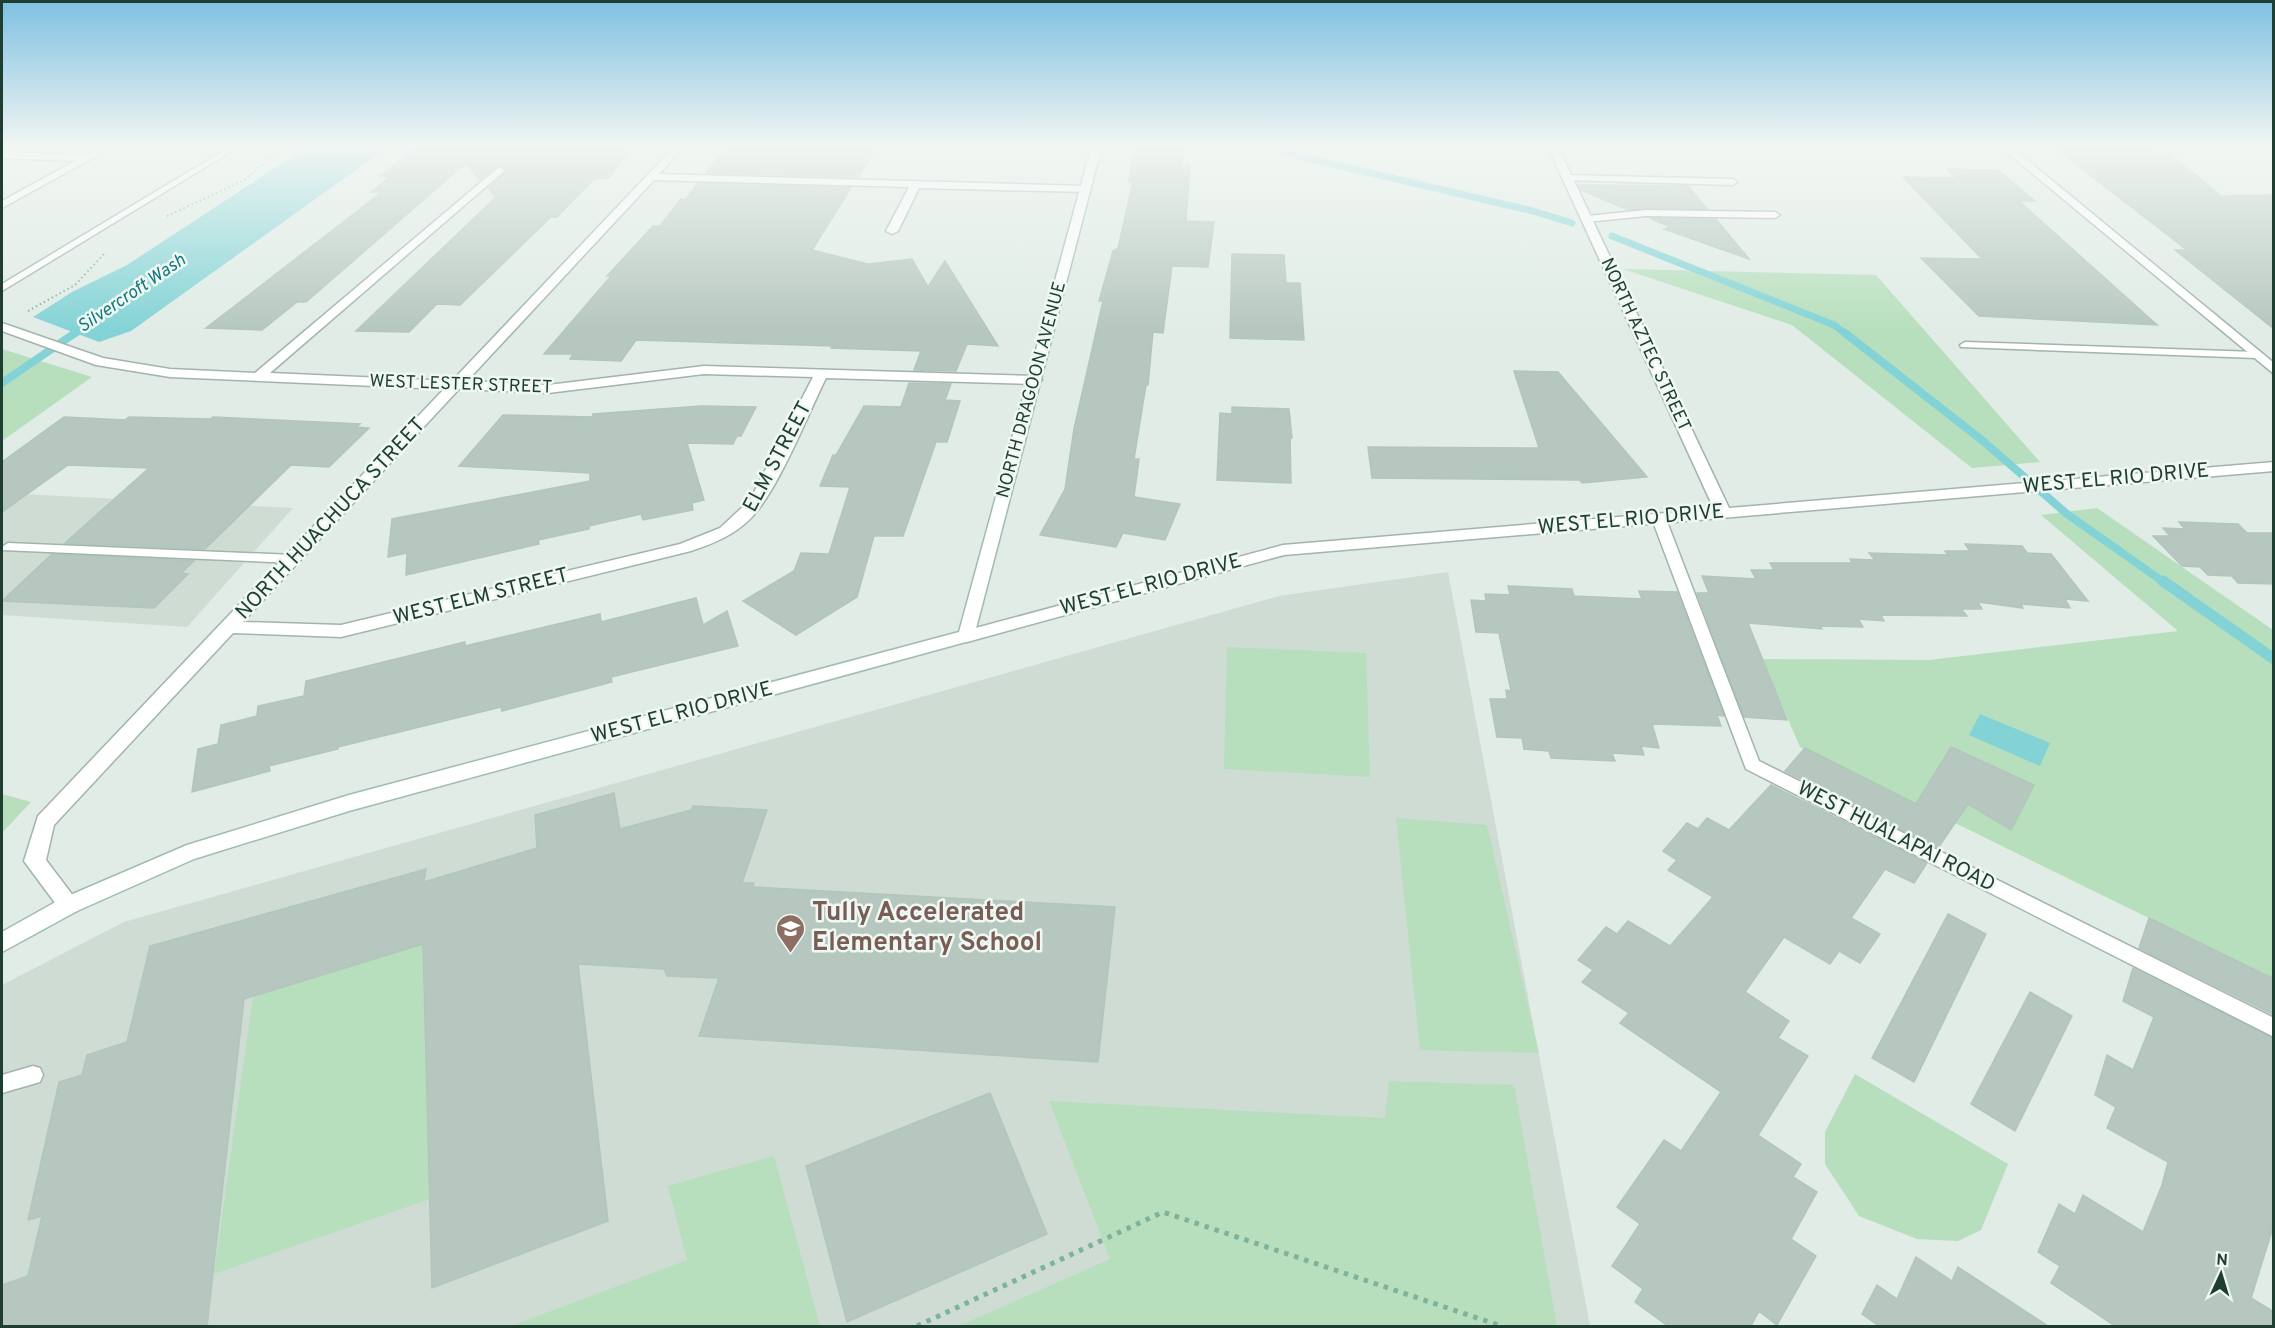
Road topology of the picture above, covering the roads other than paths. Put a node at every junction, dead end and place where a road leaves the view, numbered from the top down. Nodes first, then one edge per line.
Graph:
1 (136, 207) edge
2 (456, 207) edge
3 (623, 207) edge
4 (904, 207) edge
5 (1081, 207) edge
6 (1581, 207) edge
7 (2078, 207) edge
8 (1775, 215) dead end
9 (1587, 219) junction
10 (892, 231) dead end
11 (2, 288) edge
12 (2, 327) edge
13 (1965, 345) dead end
14 (2256, 355) junction
15 (2274, 370) edge
16 (821, 374) junction
17 (259, 376) junction
18 (1035, 380) junction
19 (455, 387) junction
20 (2274, 466) edge
21 (1723, 512) junction
22 (1659, 519) junction
23 (727, 532) joint
24 (8, 547) dead end
25 (294, 559) junction
26 (231, 627) junction
27 (967, 636) junction
28 (69, 905) junction
29 (2, 943) edge
30 (2274, 1028) edge
31 (33, 1075) dead end
32 (2, 1084) edge

1 - 11 lane
2 - 17 street
3 - 19 street, NORTH HUACHUCA STREET
4 - 10 street
5 - 18 street, NORTH DRAGOON AVENUE
6 - 9 street, NORTH AZTEC STREET
7 - 14 street
8 - 9 lane
9 - 21 street, NORTH AZTEC STREET
12 - 17 street, WEST LESTER STREET
13 - 14 lane
14 - 15 street
16 - 18 street, WEST LESTER STREET
16 - 19 street, WEST LESTER STREET
16 - 23 street, ELM STREET
17 - 19 street, WEST LESTER STREET
18 - 27 street, NORTH DRAGOON AVENUE
19 - 25 street, NORTH HUACHUCA STREET
20 - 21 street, WEST EL RIO DRIVE
21 - 22 street, WEST EL RIO DRIVE
22 - 27 street, WEST EL RIO DRIVE
22 - 30 lane, WEST HUALAPAI ROAD
23 - 26 street, WEST ELM STREET
24 - 25 lane
25 - 26 street, NORTH HUACHUCA STREET
26 - 28 street, NORTH HUACHUCA STREET
27 - 28 street, WEST EL RIO DRIVE
28 - 29 street, WEST EL RIO DRIVE
31 - 32 lane

